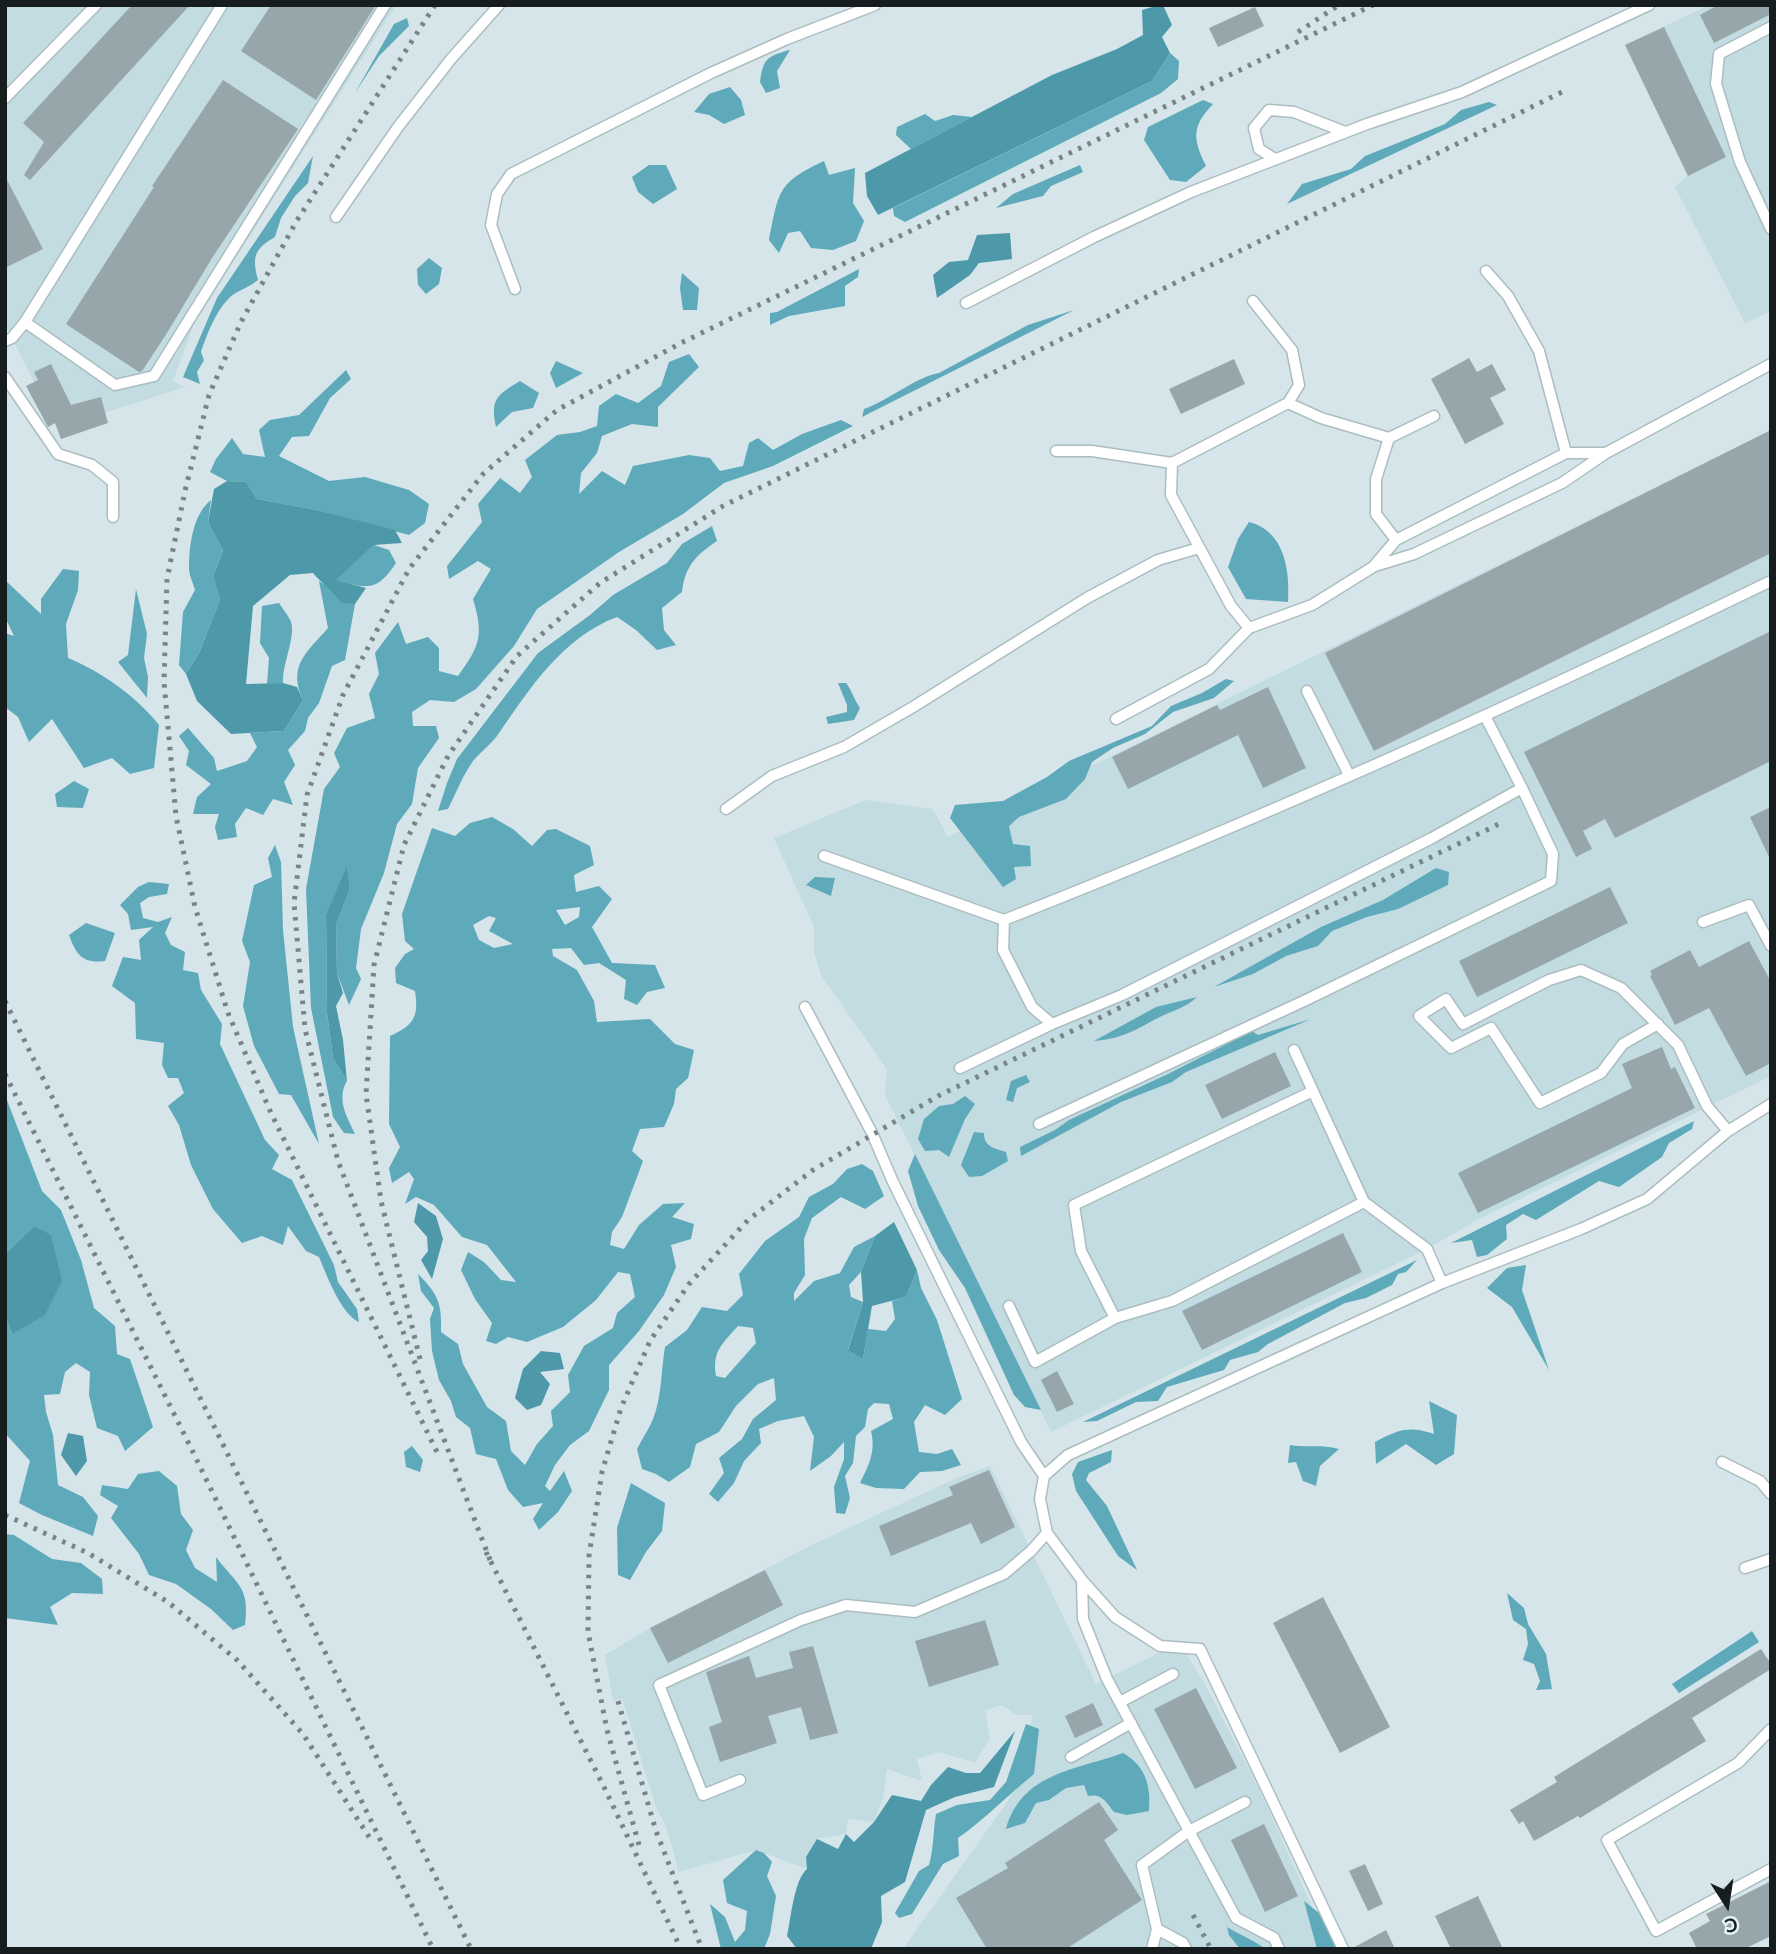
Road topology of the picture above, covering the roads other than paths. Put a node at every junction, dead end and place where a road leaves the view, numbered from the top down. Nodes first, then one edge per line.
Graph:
1 (96, 5) edge
2 (222, 5) edge
3 (386, 5) edge
4 (499, 5) edge
5 (875, 5) edge
6 (1649, 5) edge
7 (1771, 27) edge
8 (5, 98) edge
9 (1345, 132) junction
10 (1275, 159) junction
11 (336, 217) dead end
12 (1771, 229) edge
13 (1486, 271) dead end
14 (515, 289) dead end
15 (1253, 301) dead end
16 (966, 303) dead end
17 (24, 322) junction
18 (5, 341) edge
19 (1771, 364) edge
20 (5, 377) edge
21 (1288, 403) junction
22 (1434, 416) dead end
23 (1389, 438) junction
24 (1056, 451) dead end
25 (1566, 453) junction
26 (1606, 453) junction
27 (1172, 463) junction
28 (113, 517) dead end
29 (1396, 540) junction
30 (1199, 548) junction
31 (1373, 566) junction
32 (1771, 581) edge
33 (1249, 628) junction
34 (1307, 691) dead end
35 (1485, 716) junction
36 (1116, 719) dead end
37 (1349, 775) junction
38 (1522, 788) junction
39 (726, 810) dead end
40 (824, 856) dead end
41 (1004, 920) junction
42 (1703, 922) dead end
43 (1771, 946) edge
44 (805, 1007) dead end
45 (1052, 1024) junction
46 (1658, 1024) junction
47 (1294, 1050) dead end
48 (960, 1068) dead end
49 (1313, 1091) junction
50 (1771, 1104) edge
51 (1039, 1124) dead end
52 (1728, 1131) junction
53 (1364, 1202) junction
54 (1442, 1283) junction
55 (1009, 1306) dead end
56 (1115, 1318) junction
57 (1722, 1462) dead end
58 (1044, 1476) junction
59 (1771, 1494) edge
60 (1047, 1533) junction
61 (1771, 1559) edge
62 (1745, 1568) dead end
63 (1082, 1580) junction
64 (1173, 1674) dead end
65 (1120, 1702) junction
66 (1131, 1723) junction
67 (1771, 1729) edge
68 (1071, 1757) dead end
69 (740, 1780) dead end
70 (1245, 1802) dead end
71 (1189, 1831) junction
72 (1771, 1869) edge
73 (1157, 1929) junction
74 (1152, 1949) edge
75 (1186, 1949) edge
76 (1279, 1949) edge
77 (1343, 1949) edge

1 - 8 lane
2 - 17 lane
3 - 17 lane
4 - 11 lane
5 - 14 lane
6 - 9 lane
7 - 12 lane
9 - 10 lane
9 - 10 lane
10 - 16 lane
13 - 25 lane
15 - 21 lane
17 - 18 lane
19 - 26 lane
20 - 28 lane
21 - 23 lane
21 - 27 lane
22 - 23 lane
23 - 29 lane
24 - 27 lane
25 - 26 lane
25 - 29 lane
26 - 31 lane
27 - 30 lane
29 - 31 lane
30 - 33 lane
30 - 39 lane
31 - 33 lane
32 - 35 lane
33 - 36 lane
34 - 37 lane
35 - 37 lane
35 - 38 lane
37 - 41 lane
38 - 45 lane
38 - 51 lane
40 - 41 lane
41 - 45 lane
42 - 43 lane
44 - 58 lane
45 - 48 lane
46 - 46 lane
46 - 52 lane
47 - 49 lane
49 - 53 lane
49 - 56 lane
50 - 52 lane
52 - 54 lane
53 - 54 lane
53 - 56 lane
54 - 58 lane
55 - 56 lane
57 - 59 lane
58 - 60 lane
60 - 63 lane
60 - 69 lane
61 - 62 lane
63 - 65 lane
63 - 77 lane
64 - 65 lane
65 - 66 lane
66 - 68 lane
66 - 71 lane
67 - 72 lane
70 - 71 lane
71 - 73 lane
71 - 76 lane
73 - 74 lane
73 - 75 lane

